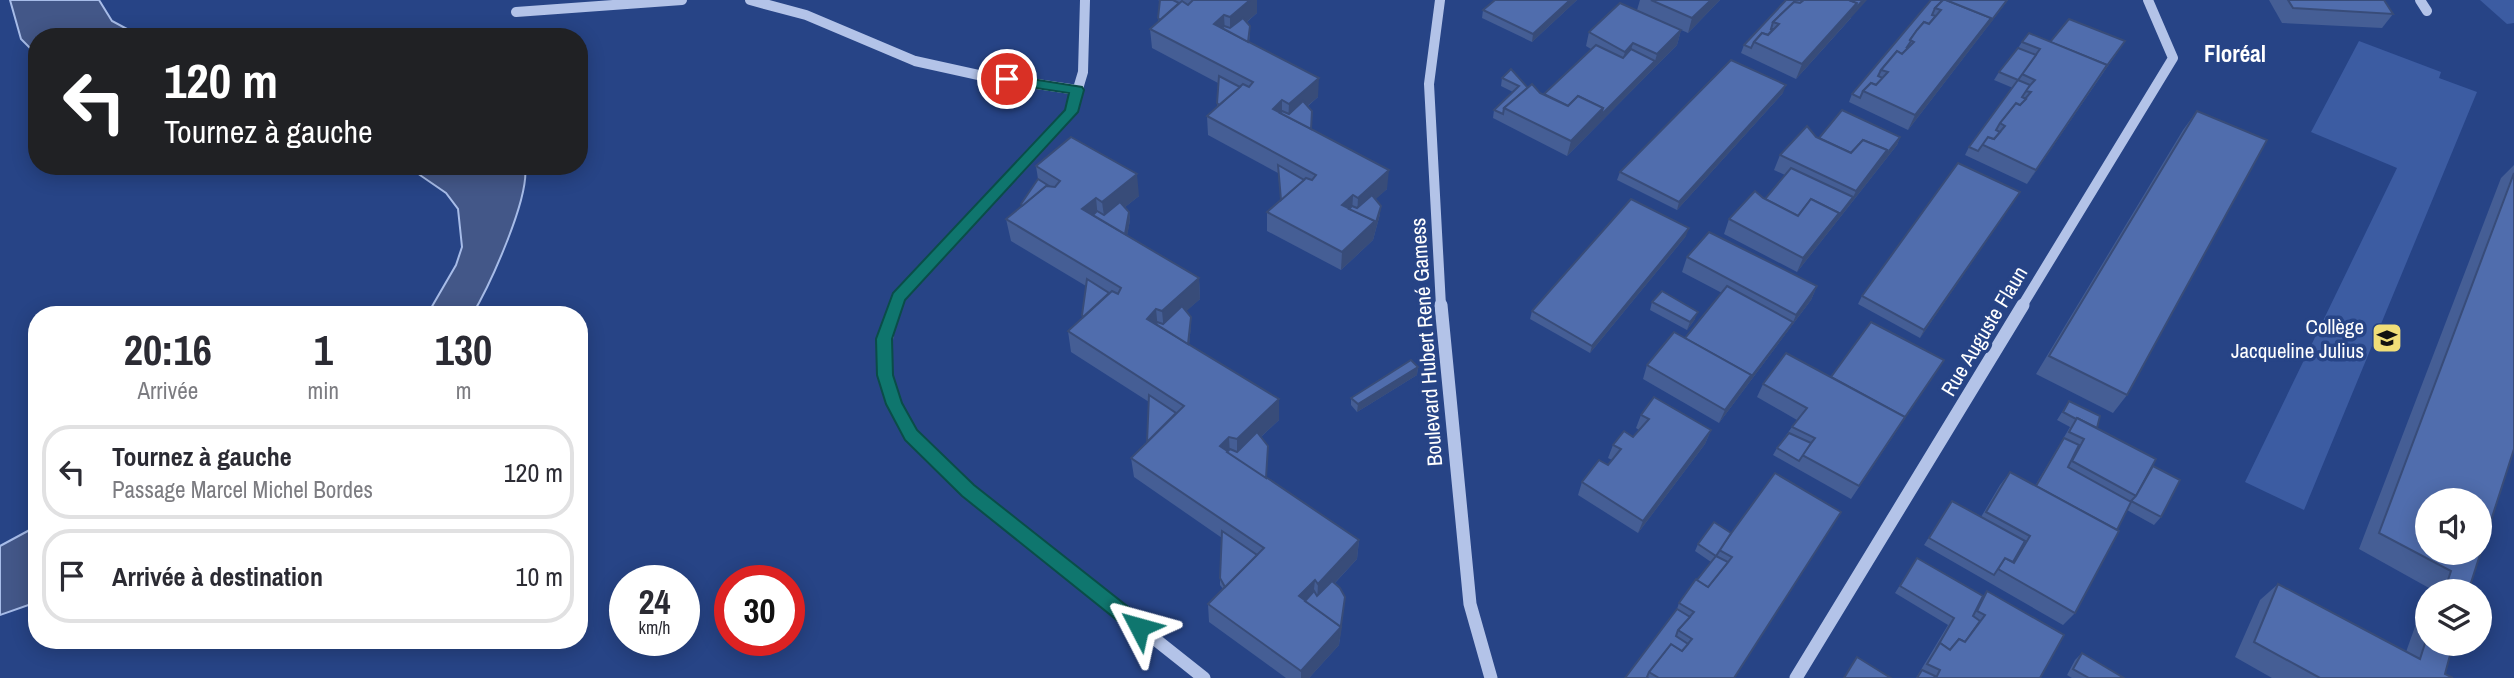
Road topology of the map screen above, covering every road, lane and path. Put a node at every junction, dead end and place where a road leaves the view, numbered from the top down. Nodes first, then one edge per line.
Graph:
1 (682, 0) edge
2 (750, 0) edge
3 (1085, 0) edge
4 (1440, 0) edge
5 (2148, 0) edge
6 (2420, 0) edge
7 (2427, 10) dead end
8 (516, 12) dead end
9 (1077, 90) junction
10 (1204, 678) edge
11 (1491, 678) edge
12 (1796, 678) edge

1 - 8 street
2 - 9 street
3 - 9 street
4 - 11 street, Boulevard Hubert René Gamess
5 - 12 street, Rue Auguste Flaun
6 - 7 street
9 - 10 street

